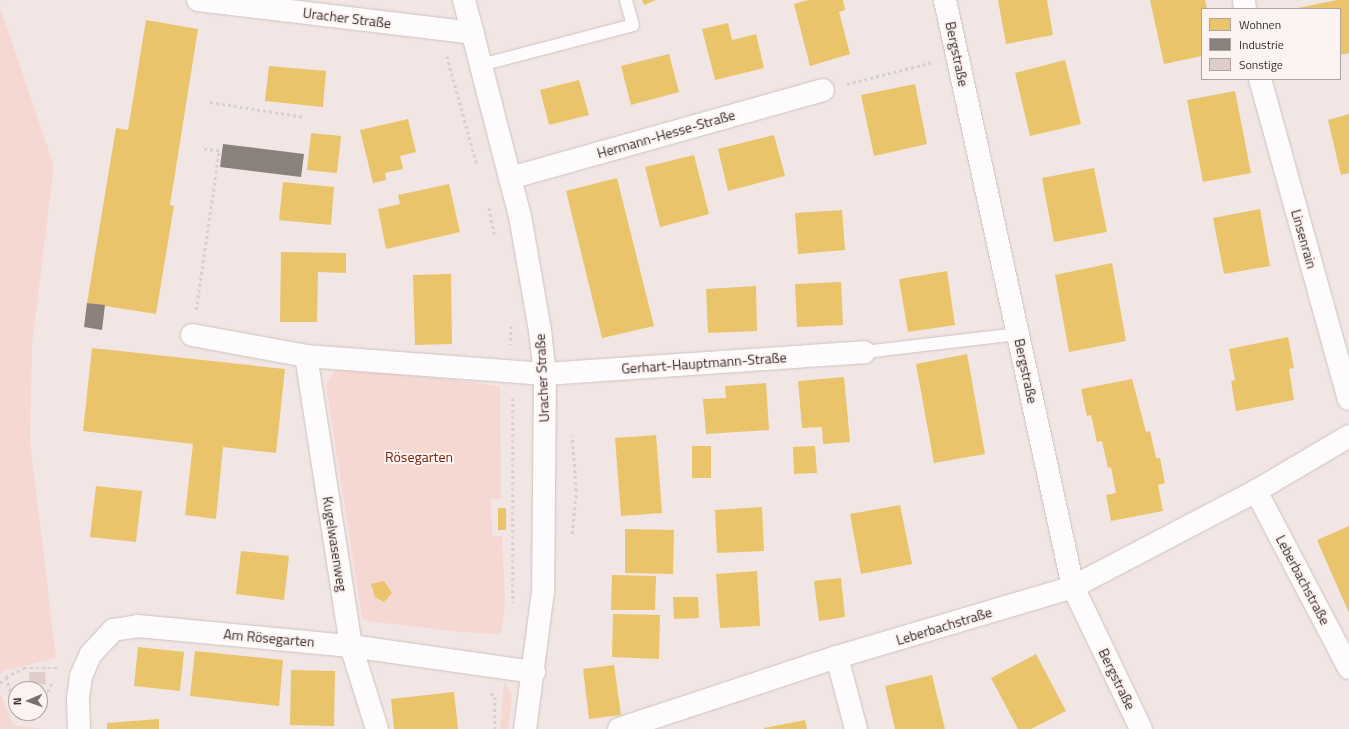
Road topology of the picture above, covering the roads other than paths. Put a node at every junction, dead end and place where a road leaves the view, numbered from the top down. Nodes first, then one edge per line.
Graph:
1 (198, 0) edge
2 (464, 0) edge
3 (626, 0) edge
4 (945, 0) edge
5 (473, 33) junction
6 (481, 65) junction
7 (1260, 80) edge
8 (823, 90) road end
9 (510, 178) junction
10 (1018, 334) junction
11 (192, 335) road end
12 (864, 352) joint
13 (306, 356) junction
14 (545, 374) junction
15 (1349, 399) edge
16 (1349, 436) edge
17 (1256, 491) junction
18 (1073, 587) junction
19 (350, 646) junction
20 (837, 658) junction
21 (1349, 668) edge
22 (534, 672) junction
23 (628, 728) edge
24 (79, 729) edge
25 (377, 729) edge
26 (525, 729) edge
27 (856, 729) edge
28 (1141, 729) edge

1 - 5 street, Uracher Straße
2 - 5 street, Uracher Straße
3 - 6 lane
4 - 10 street, Bergstraße
5 - 6 street, Uracher Straße
6 - 9 street, Uracher Straße
7 - 15 street, Linsenrain
8 - 9 street, Hermann-Hesse-Straße
9 - 14 street, Uracher Straße
10 - 12 lane
10 - 18 street, Bergstraße
11 - 13 street
12 - 14 street, Gerhart-Hauptmann-Straße
13 - 14 street
13 - 19 street, Kugelwasenweg
14 - 22 street, Uracher Straße
16 - 17 street, Leberbachstraße
17 - 18 street, Leberbachstraße
17 - 21 street, Leberbachstraße
18 - 20 street, Leberbachstraße
18 - 28 street, Bergstraße
19 - 22 street, Am Rösegarten
19 - 24 street, Am Rösegarten
19 - 25 street, Kugelwasenweg
20 - 23 street, Leberbachstraße
20 - 27 street
22 - 26 street, Uracher Straße

